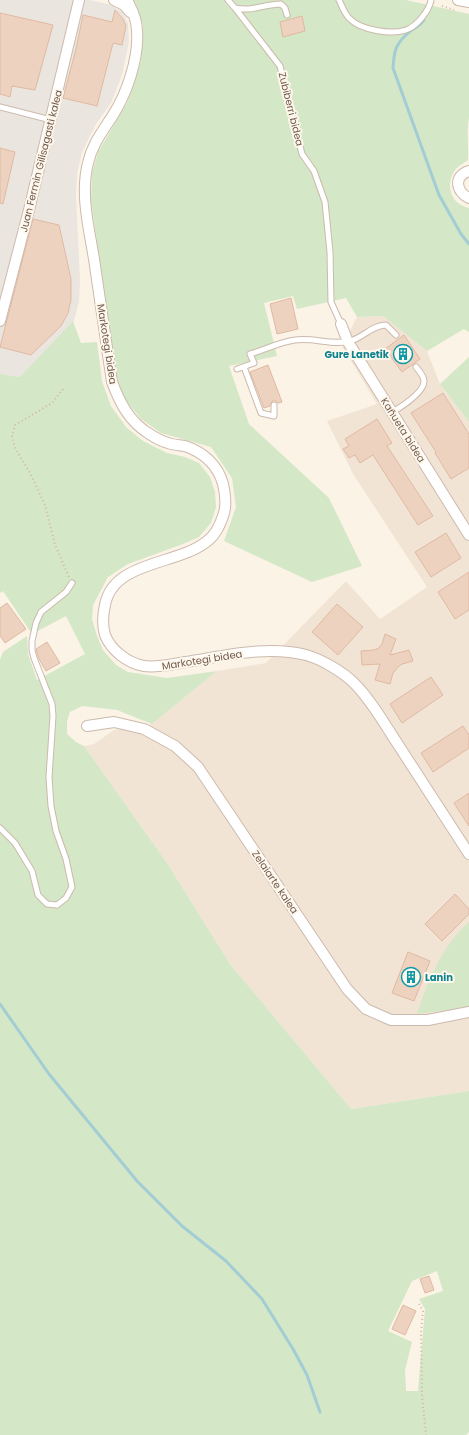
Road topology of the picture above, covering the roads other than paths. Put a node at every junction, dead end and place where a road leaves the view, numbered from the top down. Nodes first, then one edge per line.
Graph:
1 (80, 0) edge
2 (114, 0) edge
3 (127, 0) edge
4 (228, 0) edge
5 (339, 0) edge
6 (431, 0) edge
7 (458, 0) edge
8 (469, 2) edge
9 (235, 8) junction
10 (133, 15) junction
11 (287, 15) dead end
12 (0, 107) edge
13 (51, 120) junction
14 (469, 171) edge
15 (469, 198) edge
16 (0, 321) edge
17 (341, 324) joint
18 (396, 335) dead end
19 (348, 342) junction
20 (244, 366) junction
21 (416, 367) dead end
22 (237, 369) dead end
23 (274, 405) dead end
24 (391, 413) junction
25 (469, 535) edge
26 (72, 583) road end
27 (87, 726) dead end
28 (0, 828) edge
29 (469, 854) edge
30 (469, 1012) edge

1 - 13 street, Juan Fermin Gilisagasti kalea
2 - 10 street
3 - 10 street, Markotegi bidea
4 - 9 lane, Zubiberri bidea
5 - 6 lane
7 - 8 street
9 - 11 lane
9 - 17 lane, Zubiberri bidea
10 - 29 street, Markotegi bidea
12 - 13 lane
13 - 16 street, Juan Fermin Gilisagasti kalea
14 - 15 street
17 - 19 street, Kañueta bidea
18 - 19 lane
19 - 20 lane
19 - 24 street, Kañueta bidea
20 - 22 lane
20 - 23 lane
21 - 24 lane
24 - 25 street, Kañueta bidea
26 - 28 lane
27 - 30 street, Zelaiarte kalea

